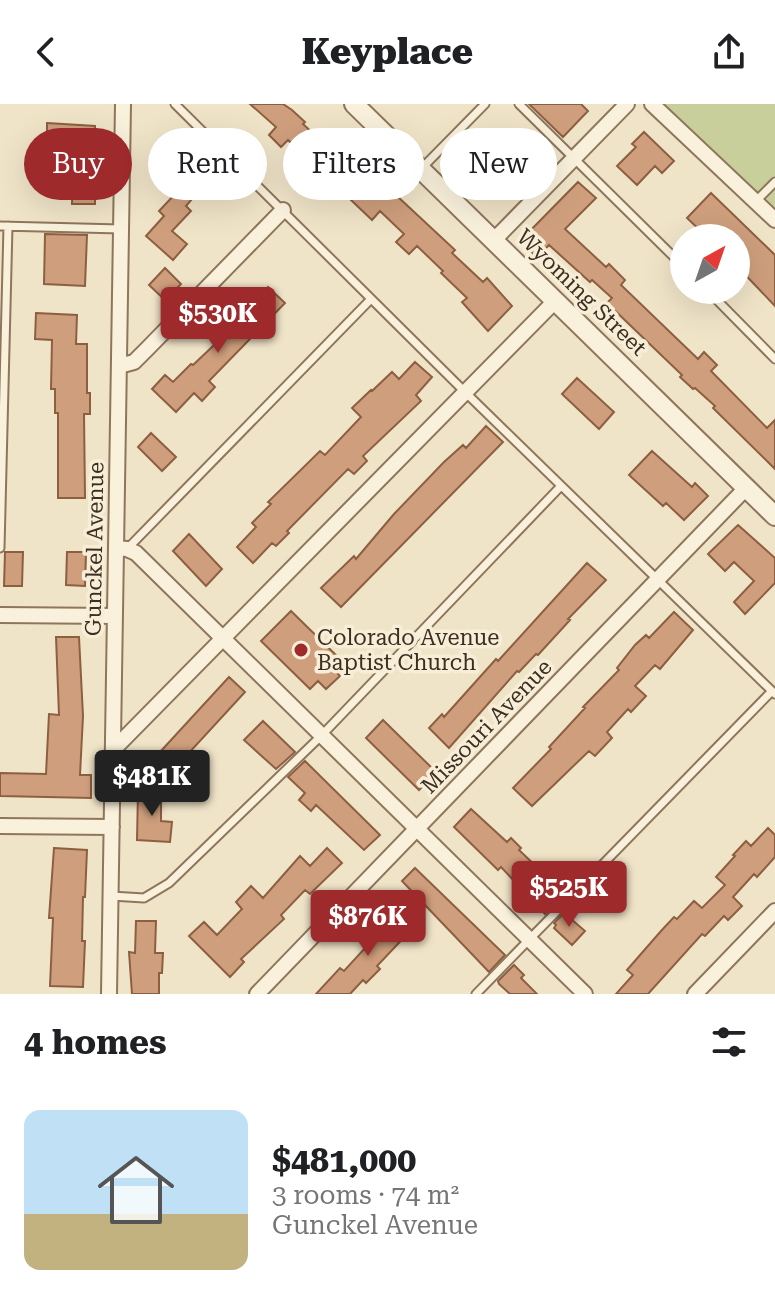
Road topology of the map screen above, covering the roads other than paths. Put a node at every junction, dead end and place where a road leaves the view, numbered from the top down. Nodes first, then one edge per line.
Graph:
1 (123, 104) edge
2 (175, 104) edge
3 (354, 104) edge
4 (485, 104) edge
5 (519, 104) edge
6 (627, 104) edge
7 (652, 104) edge
8 (379, 128) edge
9 (575, 157) junction
10 (424, 166) edge
11 (424, 172) edge
12 (775, 182) edge
13 (755, 202) junction
14 (283, 210) junction
15 (775, 220) edge
16 (4, 226) edge
17 (121, 229) junction
18 (494, 240) junction
19 (670, 253) edge
20 (371, 299) junction
21 (556, 300) junction
22 (721, 304) edge
23 (775, 359) edge
24 (119, 366) junction
25 (465, 392) junction
26 (561, 486) junction
27 (746, 488) junction
28 (775, 516) edge
29 (0, 548) edge
30 (122, 548) junction
31 (657, 580) junction
32 (0, 615) edge
33 (115, 616) junction
34 (223, 639) junction
35 (773, 693) edge
36 (321, 736) junction
37 (113, 750) junction
38 (0, 826) edge
39 (112, 827) junction
40 (416, 829) junction
41 (111, 896) junction
42 (775, 911) edge
43 (528, 939) junction
44 (109, 994) edge
45 (257, 994) edge
46 (476, 994) edge
47 (585, 994) edge
48 (695, 994) edge

1 - 17 street, Gunckel Avenue
2 - 14 lane
3 - 8 street, Wyoming Street
4 - 10 lane
5 - 9 lane
6 - 9 street
7 - 13 street
9 - 18 street
9 - 19 lane
11 - 18 street, Wyoming Street
12 - 13 lane
13 - 15 street
14 - 20 lane
14 - 24 street
16 - 17 lane
16 - 29 lane
17 - 24 street, Gunckel Avenue
18 - 21 street, Wyoming Street
20 - 25 lane
20 - 30 lane
21 - 25 street
21 - 27 street, Wyoming Street
22 - 23 lane
24 - 30 street, Gunckel Avenue
25 - 26 lane
25 - 34 street
26 - 31 lane
26 - 36 lane
27 - 28 street, Wyoming Street
27 - 31 street, Missouri Avenue
30 - 33 street, Gunckel Avenue
30 - 34 street
31 - 35 lane
31 - 40 street, Missouri Avenue
32 - 33 street
33 - 37 street, Gunckel Avenue
34 - 36 street
34 - 37 street
35 - 43 lane
36 - 40 street
36 - 41 lane
37 - 39 street, Gunckel Avenue
38 - 39 street
39 - 41 street, Gunckel Avenue
40 - 43 street
40 - 45 street, Missouri Avenue
41 - 44 street, Gunckel Avenue
42 - 48 street
43 - 46 lane
43 - 47 street

